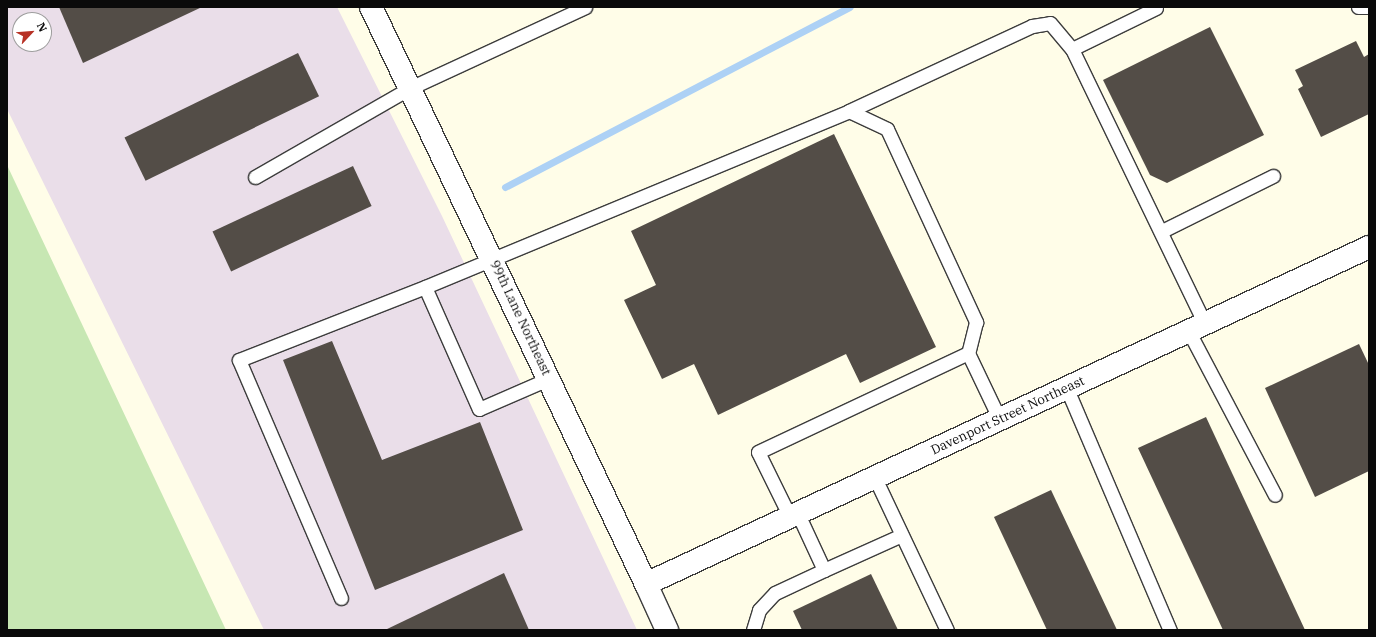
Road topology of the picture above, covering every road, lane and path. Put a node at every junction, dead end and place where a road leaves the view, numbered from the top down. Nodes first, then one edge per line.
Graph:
1 (371, 7) edge
2 (585, 7) edge
3 (1358, 7) edge
4 (1369, 7) edge
5 (1156, 8) dead end
6 (1072, 49) junction
7 (410, 88) junction
8 (849, 111) junction
9 (1273, 176) dead end
10 (255, 177) dead end
11 (1162, 231) junction
12 (1369, 247) edge
13 (494, 260) junction
14 (425, 287) junction
15 (1197, 328) junction
16 (968, 353) junction
17 (548, 379) junction
18 (1067, 389) junction
19 (1000, 420) junction
20 (875, 478) junction
21 (1276, 495) dead end
22 (794, 516) junction
23 (902, 535) junction
24 (824, 570) junction
25 (646, 584) junction
26 (341, 598) dead end
27 (667, 630) edge
28 (753, 630) edge
29 (947, 630) edge
30 (1170, 630) edge

1 - 7 street, 99th Lane Northeast
2 - 7 lane
3 - 4 lane
5 - 6 lane
6 - 8 lane
6 - 11 lane
7 - 10 lane
7 - 13 street, 99th Lane Northeast
8 - 13 lane
8 - 16 lane
9 - 11 lane
11 - 15 lane
12 - 15 street, Davenport Street Northeast
13 - 14 lane
13 - 17 street, 99th Lane Northeast
14 - 17 lane
14 - 26 lane
15 - 18 street, Davenport Street Northeast
15 - 21 lane
16 - 19 lane
16 - 22 lane
17 - 25 street, 99th Lane Northeast
18 - 19 street, Davenport Street Northeast
18 - 30 lane
19 - 20 street, Davenport Street Northeast
20 - 22 street, Davenport Street Northeast
20 - 23 lane
22 - 24 lane
22 - 25 street, Davenport Street Northeast
23 - 24 lane
23 - 29 lane
24 - 28 lane
25 - 27 street, 99th Lane Northeast

